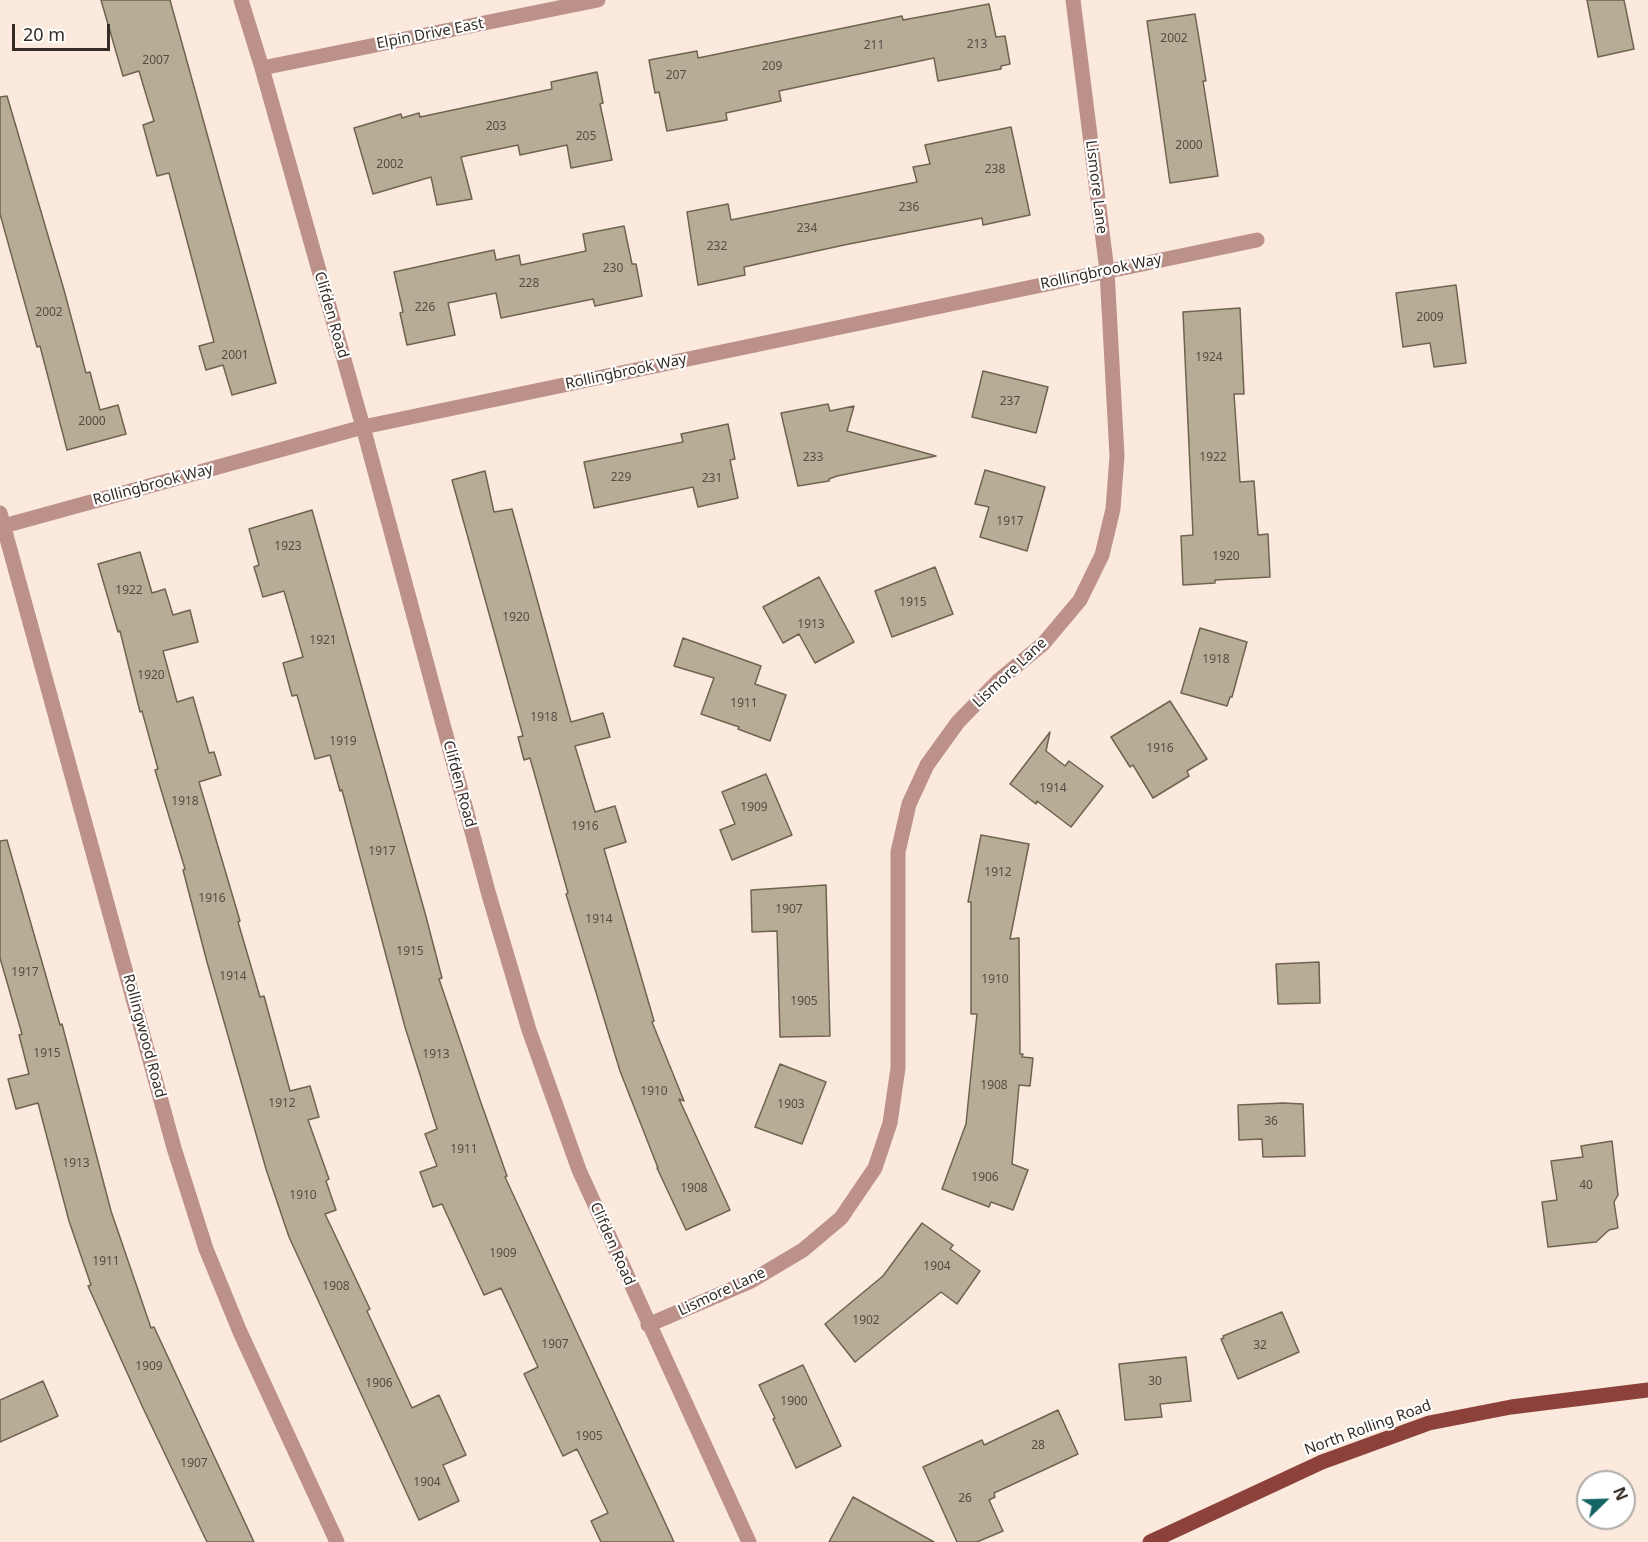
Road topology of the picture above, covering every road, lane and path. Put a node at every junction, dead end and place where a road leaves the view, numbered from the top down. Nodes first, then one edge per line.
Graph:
1 (241, 0) edge
2 (598, 0) edge
3 (1072, 0) edge
4 (262, 68) junction
5 (1257, 240) dead end
6 (1107, 271) junction
7 (363, 427) junction
8 (1, 522) edge
9 (648, 1325) junction
10 (1648, 1390) edge
11 (337, 1542) edge
12 (749, 1542) edge
13 (1150, 1542) edge

1 - 4 street, Clifden Road
2 - 4 street, Elpin Drive East
3 - 6 street, Lismore Lane
4 - 7 street, Clifden Road
5 - 6 street, Rollingbrook Way
6 - 7 street, Rollingbrook Way
6 - 9 street, Lismore Lane
7 - 8 street, Rollingbrook Way
7 - 9 street, Clifden Road
8 - 11 street, Rollingwood Road
9 - 12 street, Clifden Road
10 - 13 main road, North Rolling Road

